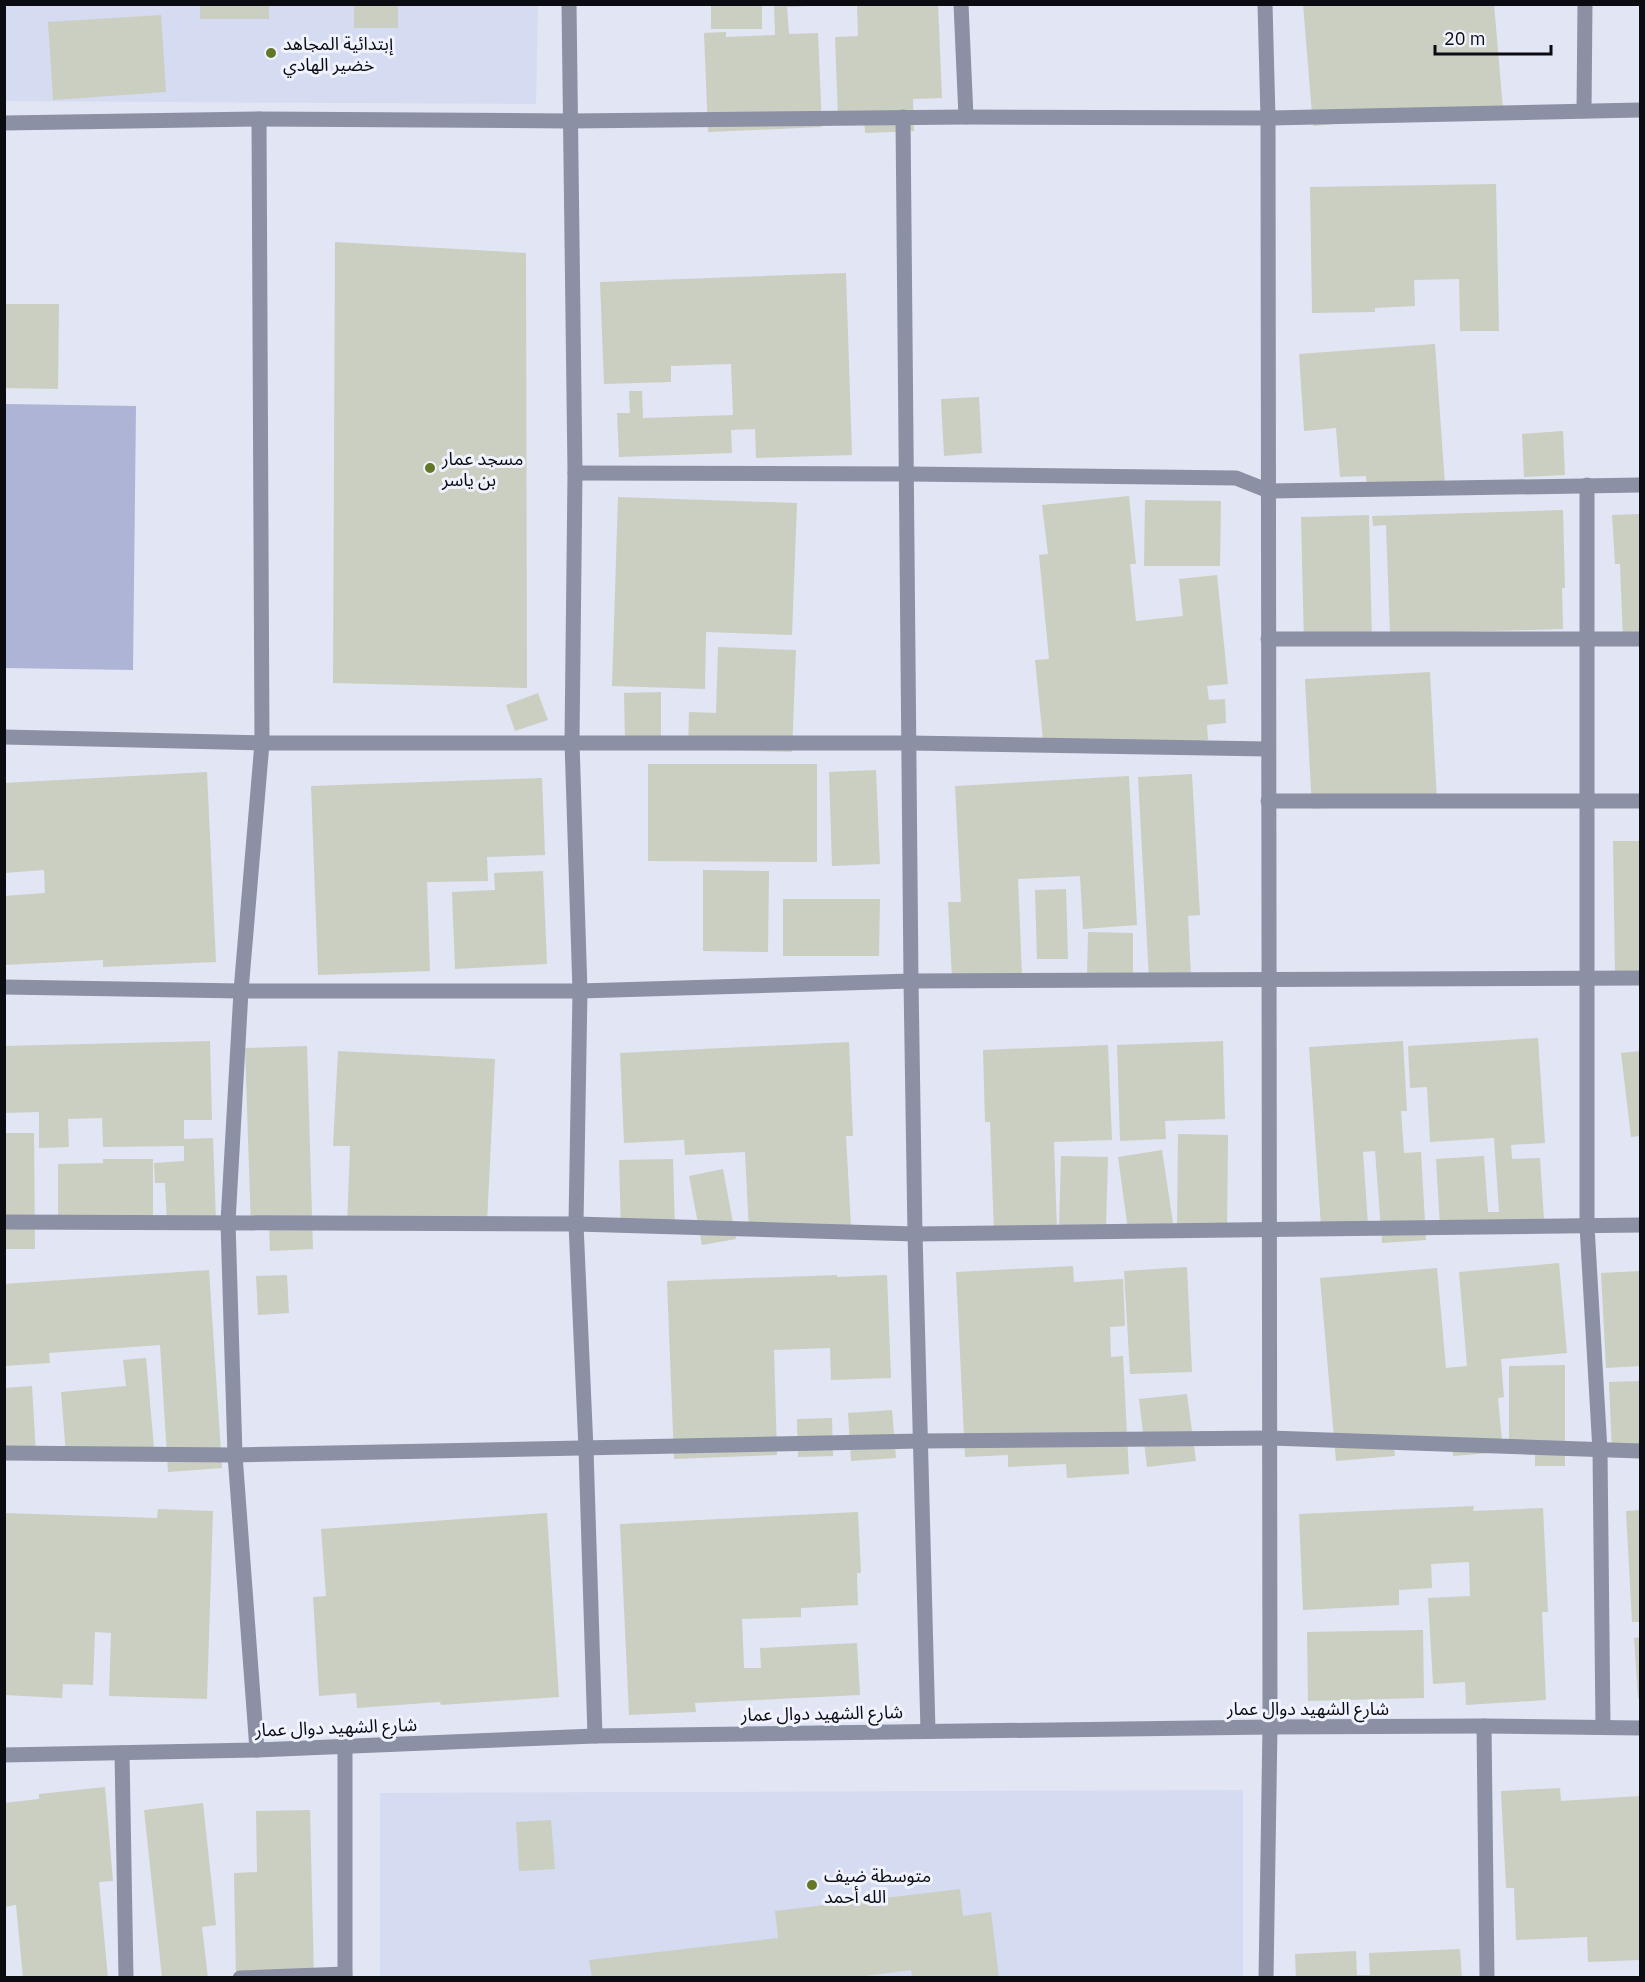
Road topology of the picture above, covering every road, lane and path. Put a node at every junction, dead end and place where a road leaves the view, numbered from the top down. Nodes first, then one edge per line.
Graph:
1 (568, 4) edge
2 (961, 4) edge
3 (1265, 4) edge
4 (1584, 4) edge
5 (1641, 110) edge
6 (1584, 111) junction
7 (903, 117) junction
8 (966, 117) junction
9 (1268, 118) junction
10 (259, 119) junction
11 (570, 121) junction
12 (4, 123) edge
13 (575, 473) junction
14 (907, 474) junction
15 (1587, 485) junction
16 (1641, 485) edge
17 (1269, 491) junction
18 (1268, 639) junction
19 (1587, 639) junction
20 (1641, 639) edge
21 (4, 737) edge
22 (572, 742) junction
23 (262, 743) junction
24 (909, 743) junction
25 (1268, 749) junction
26 (1587, 800) junction
27 (1268, 801) junction
28 (1641, 801) edge
29 (1268, 978) junction
30 (1641, 978) edge
31 (1586, 979) junction
32 (911, 981) junction
33 (4, 987) edge
34 (241, 991) junction
35 (580, 991) junction
36 (4, 1222) edge
37 (228, 1222) junction
38 (576, 1224) junction
39 (1641, 1225) edge
40 (1587, 1226) junction
41 (1268, 1230) junction
42 (915, 1234) junction
43 (1270, 1438) junction
44 (921, 1441) junction
45 (586, 1449) junction
46 (1600, 1451) junction
47 (1641, 1452) edge
48 (4, 1453) edge
49 (235, 1455) junction
50 (1484, 1726) junction
51 (1270, 1727) junction
52 (1603, 1727) junction
53 (1641, 1728) edge
54 (928, 1731) junction
55 (595, 1736) junction
56 (345, 1747) junction
57 (257, 1750) junction
58 (122, 1753) junction
59 (4, 1755) edge
60 (345, 1976) edge
61 (126, 1977) edge
62 (240, 1977) edge
63 (1266, 1977) edge
64 (1486, 1977) edge

1 - 11 street
2 - 8 street
3 - 9 street
4 - 6 street
5 - 6 street
6 - 9 street
7 - 8 street
7 - 11 street
7 - 14 street
8 - 9 street
9 - 17 street
10 - 11 street
10 - 12 street
10 - 23 street
11 - 13 street
13 - 14 street
13 - 22 street
14 - 17 street
14 - 24 street
15 - 16 street
15 - 17 street
15 - 19 street
17 - 18 street
18 - 19 street
18 - 25 street
19 - 20 street
19 - 26 street
21 - 23 street
22 - 23 street
22 - 24 street
22 - 35 street
23 - 34 street
24 - 25 street
24 - 32 street
25 - 27 street
26 - 27 street
26 - 28 street
26 - 31 street
27 - 29 street
29 - 31 street
29 - 32 street
29 - 41 street
30 - 31 street
31 - 40 street
32 - 35 street
32 - 42 street
33 - 34 street
34 - 35 street
34 - 37 street
35 - 38 street
36 - 37 street
37 - 38 street
37 - 49 street
38 - 42 street
38 - 45 street
39 - 40 street
40 - 41 street
40 - 46 street
41 - 42 street
41 - 43 street
42 - 44 street
43 - 44 street
43 - 46 street
43 - 51 street
44 - 45 street
44 - 54 street
45 - 49 street
45 - 55 street
46 - 47 street
46 - 52 street
48 - 49 street
49 - 57 street
50 - 51 street, شارع الشهيد دوال عمار
50 - 52 street, شارع الشهيد دوال عمار
50 - 64 street
51 - 54 street, شارع الشهيد دوال عمار
51 - 63 street
52 - 53 street, شارع الشهيد دوال عمار
54 - 55 street, شارع الشهيد دوال عمار
55 - 56 street, شارع الشهيد دوال عمار
56 - 57 street, شارع الشهيد دوال عمار
56 - 60 street
57 - 58 street, شارع الشهيد دوال عمار
58 - 59 street, شارع الشهيد دوال عمار
58 - 61 street
60 - 62 street

